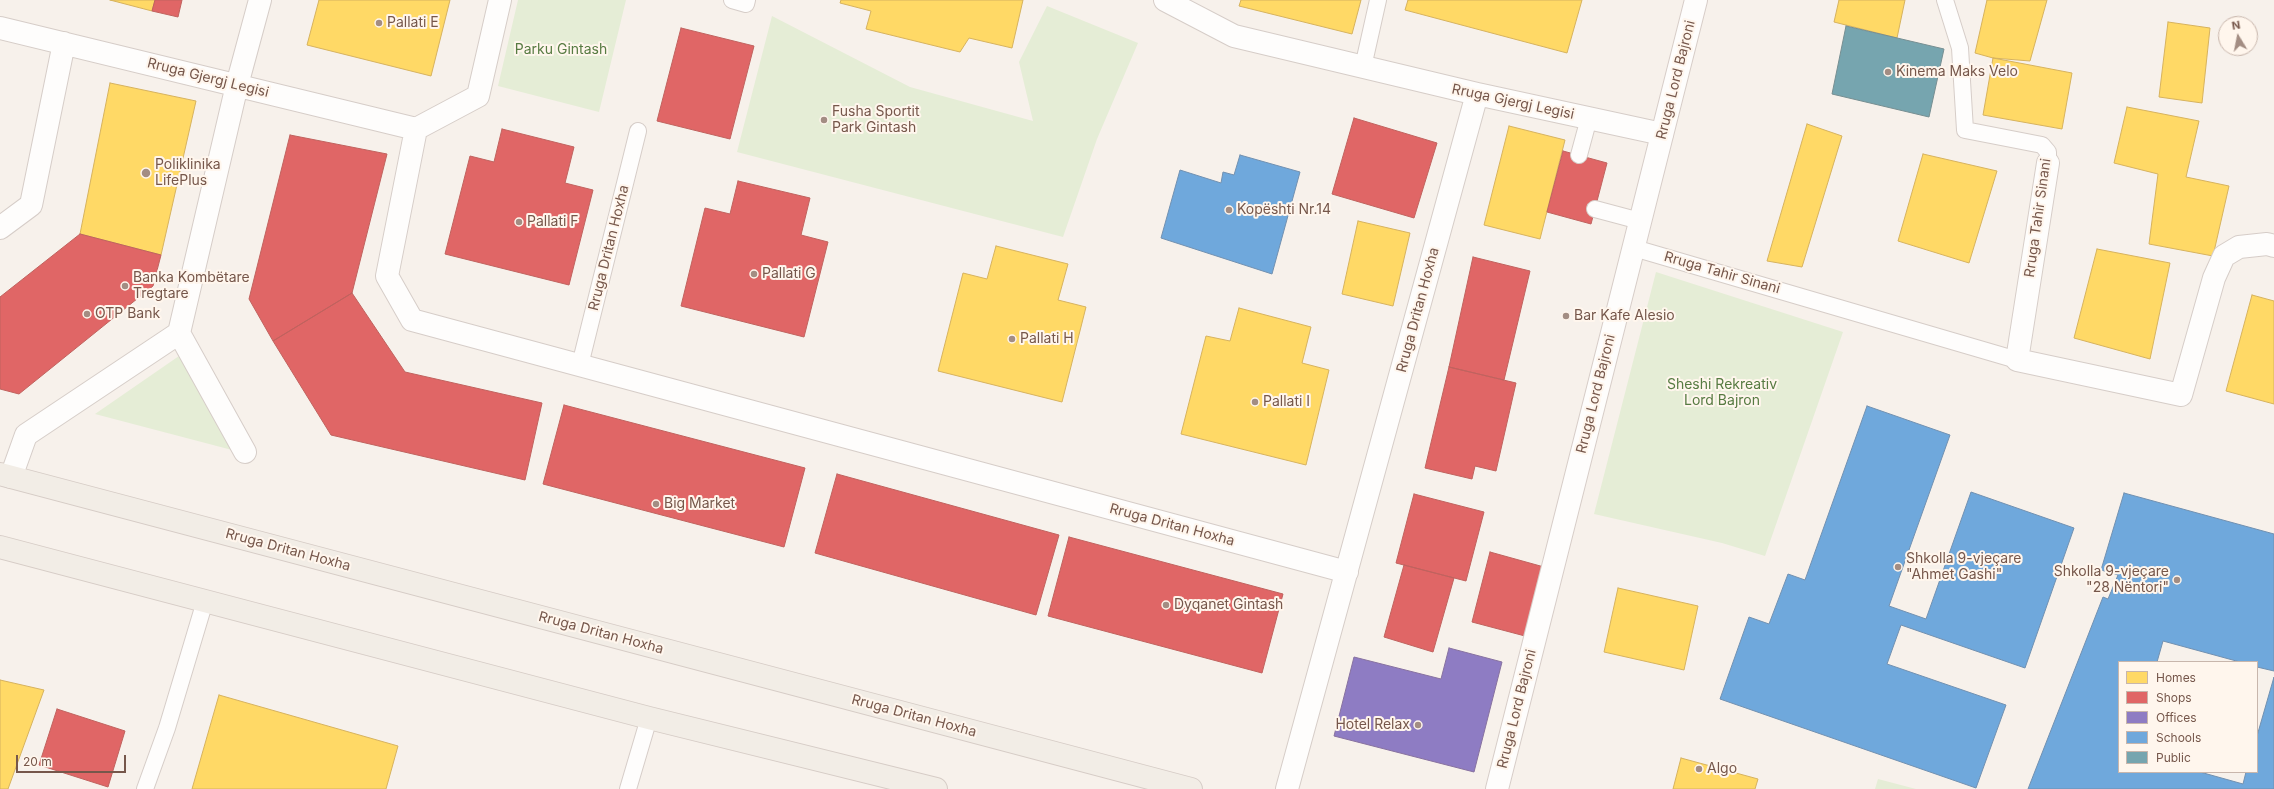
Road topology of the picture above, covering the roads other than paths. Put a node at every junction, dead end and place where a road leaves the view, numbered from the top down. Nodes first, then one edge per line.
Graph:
1 (260, 0) edge
2 (500, 0) edge
3 (732, 0) edge
4 (747, 0) edge
5 (1165, 0) edge
6 (1378, 0) edge
7 (1696, 0) edge
8 (1945, 0) edge
9 (0, 28) edge
10 (64, 43) junction
11 (1363, 67) junction
12 (237, 85) junction
13 (1477, 94) junction
14 (1589, 118) junction
15 (416, 129) junction
16 (638, 131) dead end
17 (1662, 134) junction
18 (1579, 155) dead end
19 (2048, 163) joint
20 (1595, 209) dead end
21 (1640, 221) junction
22 (0, 228) edge
23 (2274, 246) edge
24 (1634, 248) junction
25 (179, 334) junction
26 (2017, 360) junction
27 (580, 365) junction
28 (245, 452) dead end
29 (5, 475) edge
30 (0, 547) edge
31 (1347, 572) junction
32 (205, 601) junction
33 (649, 718) junction
34 (146, 789) edge
35 (628, 789) edge
36 (936, 789) edge
37 (1191, 789) edge
38 (1287, 789) edge
39 (1497, 789) edge

1 - 12 street
2 - 15 street
3 - 4 lane
5 - 11 street, Rruga Gjergj Legisi
6 - 11 lane
7 - 17 street, Rruga Lord Bajroni
8 - 19 lane, Rruga Tahir Sinani
9 - 10 street, Rruga Gjergj Legisi
10 - 12 street, Rruga Gjergj Legisi
10 - 22 street
11 - 13 street, Rruga Gjergj Legisi
12 - 15 street, Rruga Gjergj Legisi
12 - 25 street
13 - 14 street, Rruga Gjergj Legisi
13 - 31 street, Rruga Dritan Hoxha
14 - 17 street, Rruga Gjergj Legisi
14 - 18 lane
15 - 27 street, Rruga Dritan Hoxha
16 - 27 lane, Rruga Dritan Hoxha
17 - 21 street, Rruga Lord Bajroni
19 - 26 street, Rruga Tahir Sinani
20 - 21 lane
21 - 24 street, Rruga Lord Bajroni
23 - 26 street, Rruga Tahir Sinani
24 - 26 lane, Rruga Tahir Sinani
24 - 39 street, Rruga Lord Bajroni
25 - 28 street
25 - 29 street, Rruga Dritan Hoxha
27 - 31 street, Rruga Dritan Hoxha
29 - 37 main road, Rruga Dritan Hoxha
30 - 32 main road
31 - 38 street, Rruga Dritan Hoxha
32 - 33 main road
32 - 34 lane
33 - 35 lane
33 - 36 main road

